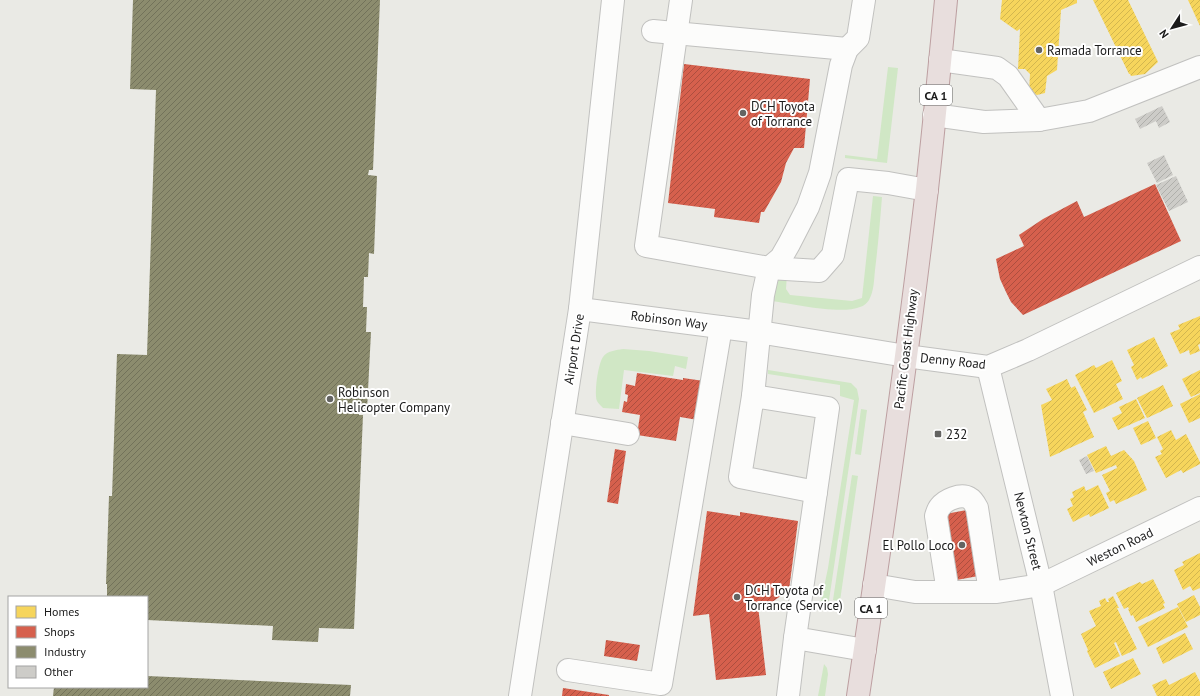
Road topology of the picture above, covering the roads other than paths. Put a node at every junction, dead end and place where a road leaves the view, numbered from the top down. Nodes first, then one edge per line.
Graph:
1 (613, 0) edge
2 (681, 0) edge
3 (864, 0) edge
4 (946, 0) edge
5 (653, 31) dead end
6 (676, 33) junction
7 (847, 49) junction
8 (940, 60) junction
9 (1200, 67) edge
10 (934, 115) junction
11 (1039, 120) junction
12 (820, 173) junction
13 (848, 179) junction
14 (927, 190) junction
15 (1200, 267) edge
16 (769, 268) junction
17 (580, 309) junction
18 (721, 327) junction
19 (759, 332) junction
20 (906, 356) junction
21 (988, 367) junction
22 (753, 396) junction
23 (562, 423) junction
24 (628, 434) dead end
25 (816, 492) junction
26 (1200, 508) edge
27 (874, 585) junction
28 (1041, 585) junction
29 (948, 592) junction
30 (990, 592) junction
31 (795, 638) junction
32 (865, 650) junction
33 (568, 670) dead end
34 (520, 696) edge
35 (788, 696) edge
36 (858, 696) edge
37 (1062, 696) edge

1 - 17 street, Airport Drive
2 - 6 street
3 - 7 street
4 - 8 highway, Pacific Coast Highway / CA 1
5 - 6 street
6 - 7 street
6 - 16 street
7 - 12 street
8 - 10 highway, Pacific Coast Highway / CA 1
8 - 11 street
9 - 11 street
10 - 11 street
10 - 14 highway, Pacific Coast Highway / CA 1
12 - 13 street
12 - 16 street
13 - 14 street
13 - 16 street
14 - 20 highway, Pacific Coast Highway / CA 1
15 - 21 street, Denny Road
16 - 19 street
17 - 18 street, Robinson Way
17 - 23 street, Airport Drive
18 - 19 street, Robinson Way
18 - 33 street
19 - 20 street, Denny Road
19 - 22 street
20 - 21 street, Denny Road
20 - 27 highway, Pacific Coast Highway / CA 1
21 - 28 street, Newton Street
22 - 25 street
22 - 25 street
23 - 24 street
23 - 34 street, Airport Drive
25 - 31 street
26 - 28 street, Weston Road
27 - 29 street, Weston Road
27 - 32 highway, Pacific Coast Highway / CA 1
28 - 30 street, Weston Road
28 - 37 street, Newton Street
29 - 30 street, Weston Road
29 - 30 street
31 - 32 street
31 - 35 street
32 - 36 highway, Pacific Coast Highway / CA 1

